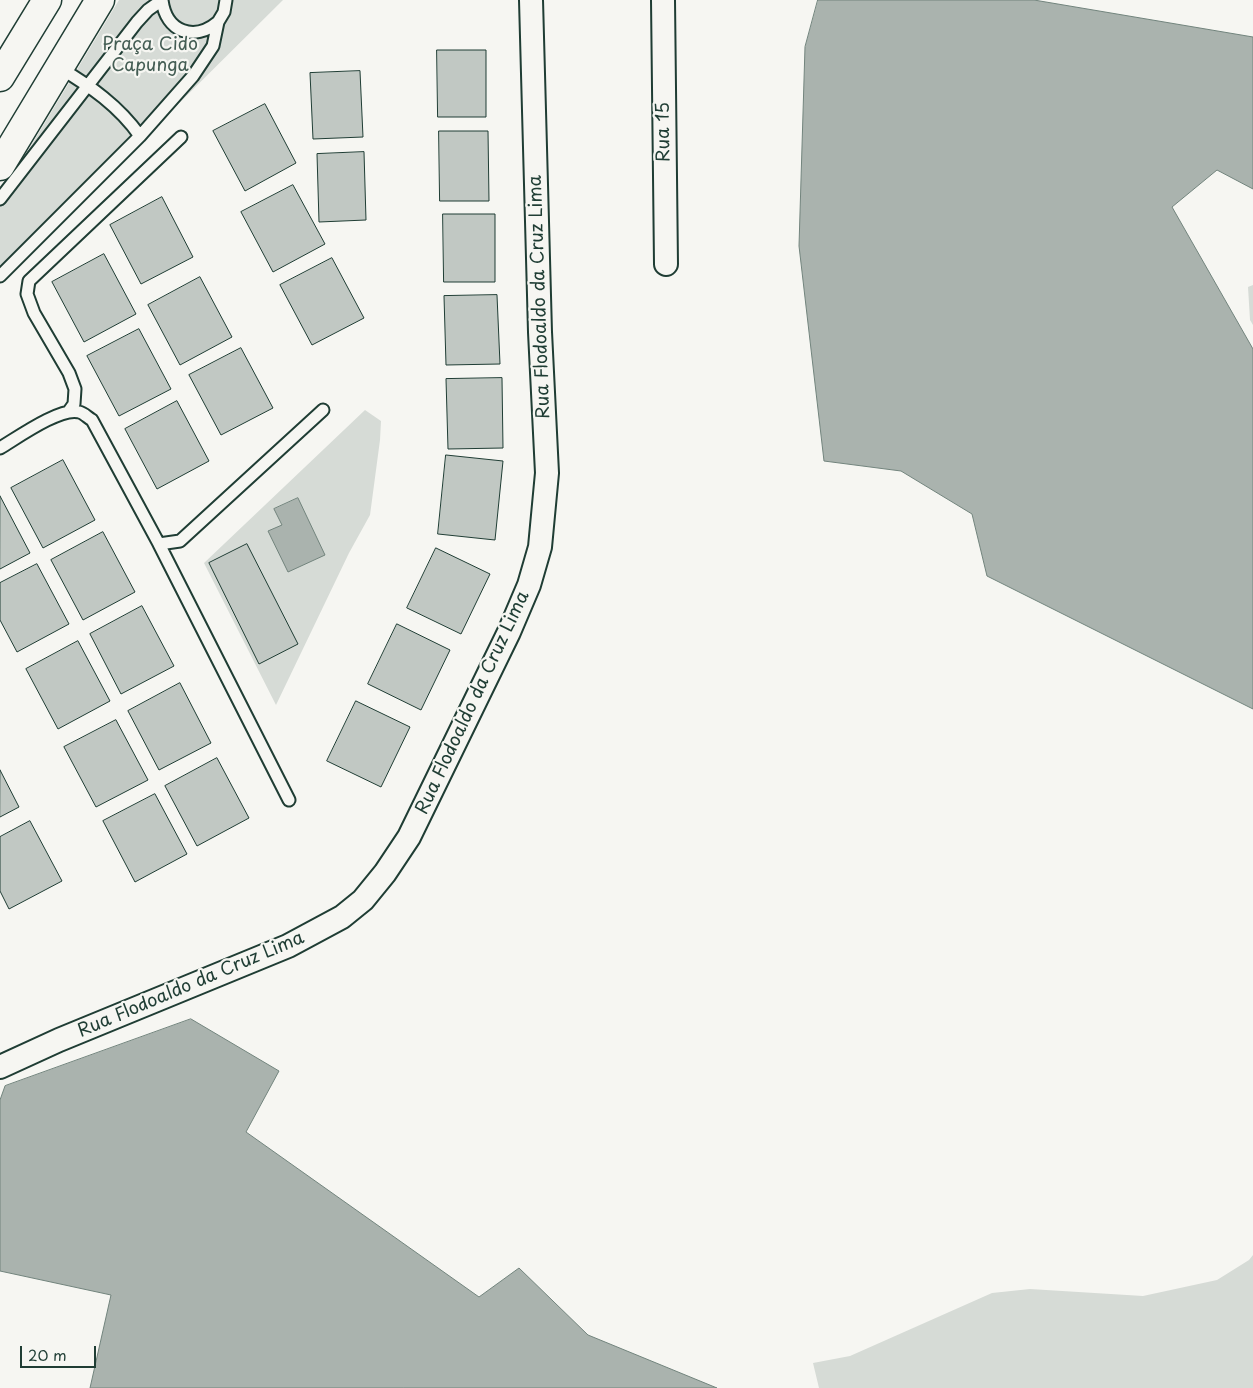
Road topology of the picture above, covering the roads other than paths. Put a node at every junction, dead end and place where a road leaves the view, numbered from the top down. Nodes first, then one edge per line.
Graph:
1 (47, 0) edge
2 (100, 0) edge
3 (162, 0) edge
4 (226, 0) edge
5 (531, 0) edge
6 (663, 0) edge
7 (218, 22) junction
8 (60, 68) junction
9 (0, 77) edge
10 (88, 85) junction
11 (140, 136) junction
12 (181, 137) dead end
13 (0, 166) edge
14 (0, 199) edge
15 (666, 264) dead end
16 (0, 276) edge
17 (323, 410) dead end
18 (69, 411) junction
19 (0, 448) edge
20 (159, 544) junction
21 (289, 800) dead end
22 (0, 1067) edge

1 - 9 street
2 - 8 street
3 - 7 lane
3 - 10 lane
4 - 7 lane
5 - 22 street, Rua Flodoaldo da Cruz Lima
6 - 15 street, Rua 15
7 - 11 lane
8 - 10 lane
8 - 13 street
10 - 11 lane
10 - 14 lane
11 - 16 lane
12 - 18 lane
17 - 20 lane
18 - 19 lane
18 - 20 lane
20 - 21 lane

